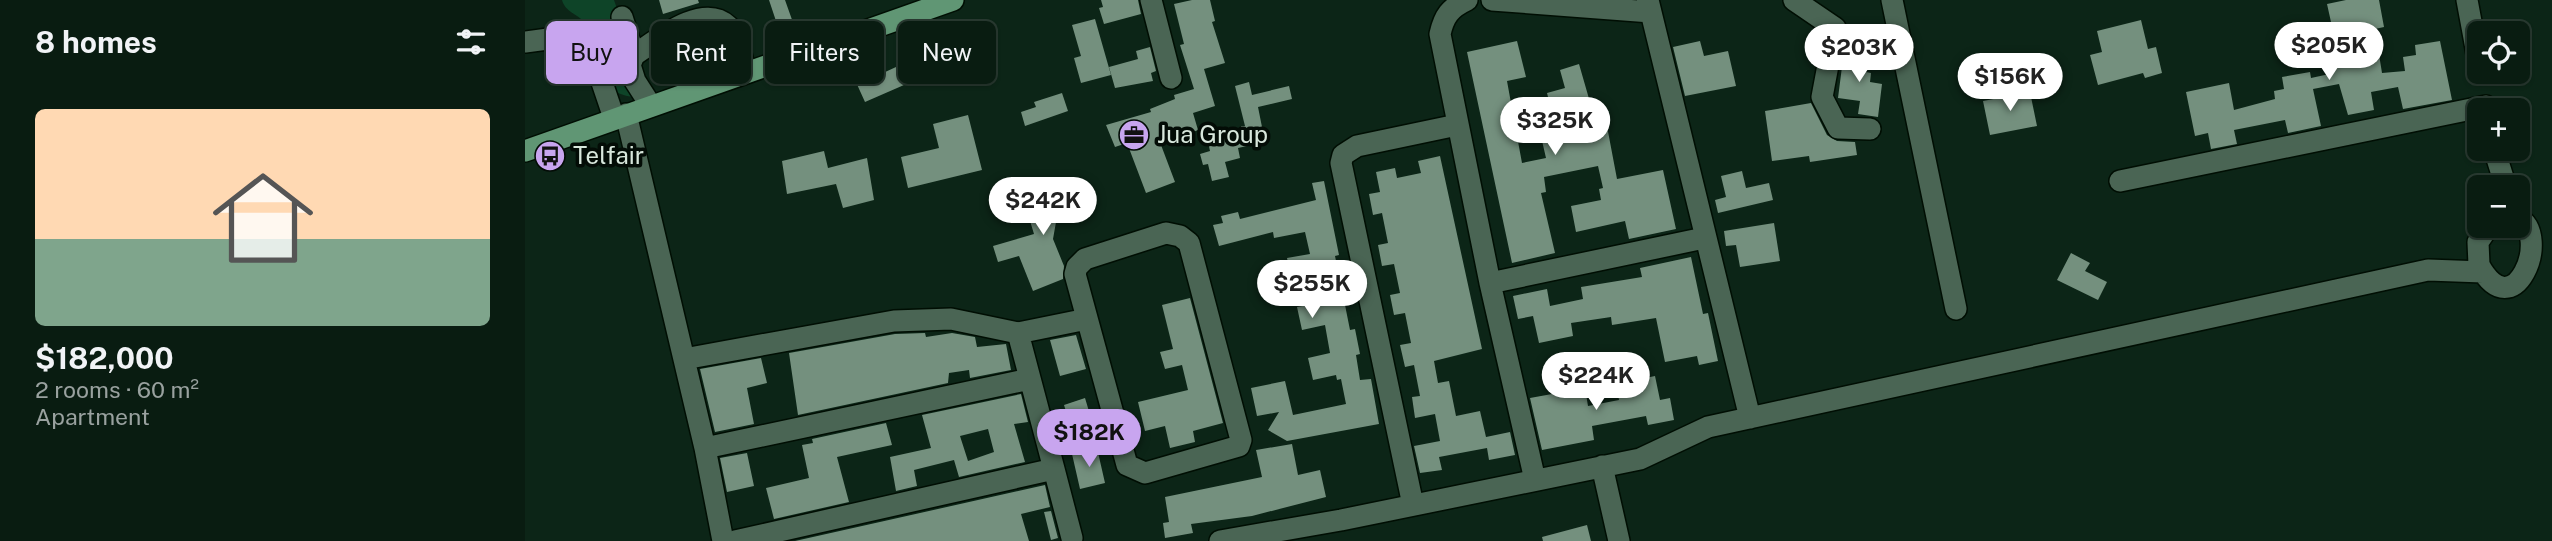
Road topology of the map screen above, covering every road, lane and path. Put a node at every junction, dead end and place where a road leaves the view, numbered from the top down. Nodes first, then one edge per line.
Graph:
1 (953, 0) edge
2 (1151, 0) edge
3 (1467, 0) edge
4 (1492, 0) edge
5 (1794, 0) edge
6 (1892, 0) edge
7 (2467, 0) edge
8 (1651, 4) edge
9 (622, 17) dead end
10 (623, 21) edge
11 (697, 21) edge
12 (717, 21) edge
13 (2471, 21) edge
14 (525, 42) edge
15 (751, 70) edge
16 (1171, 78) dead end
17 (637, 84) edge
18 (712, 84) edge
19 (651, 106) junction
20 (2467, 112) edge
21 (620, 116) junction
22 (1457, 125) junction
23 (1870, 129) dead end
24 (525, 151) edge
25 (2120, 181) dead end
26 (2530, 224) edge
27 (2474, 238) edge
28 (2483, 238) edge
29 (1704, 239) junction
30 (2428, 270) junction
31 (2483, 272) junction
32 (1490, 284) junction
33 (1956, 309) dead end
34 (1087, 319) junction
35 (1018, 333) junction
36 (684, 359) junction
37 (1030, 379) junction
38 (1750, 418) junction
39 (705, 448) junction
40 (1602, 466) junction
41 (1054, 469) junction
42 (1535, 480) junction
43 (1413, 505) junction
44 (1341, 520) junction
45 (1072, 538) dead end
46 (723, 541) edge
47 (735, 541) edge
48 (1220, 541) edge
49 (1346, 541) edge
50 (1619, 541) edge

1 - 15 main road
2 - 16 street
3 - 22 street
4 - 8 street
5 - 23 street
6 - 33 street
7 - 13 street
8 - 29 street
9 - 10 street
11 - 12 street
14 - 21 street
17 - 19 street
18 - 19 main road
19 - 21 main road
20 - 25 street
21 - 24 main road
21 - 36 street
22 - 32 street
22 - 43 street
26 - 31 street
27 - 30 street
28 - 31 street
29 - 32 street
29 - 38 street
30 - 31 street
30 - 38 street
32 - 42 street
34 - 34 street
34 - 35 street
35 - 36 street
35 - 37 street
36 - 39 street
37 - 39 street
37 - 41 street
38 - 40 street
39 - 46 street
40 - 42 street
40 - 50 street
41 - 45 street
41 - 47 street
42 - 43 street
43 - 44 street
44 - 48 street
44 - 49 street

